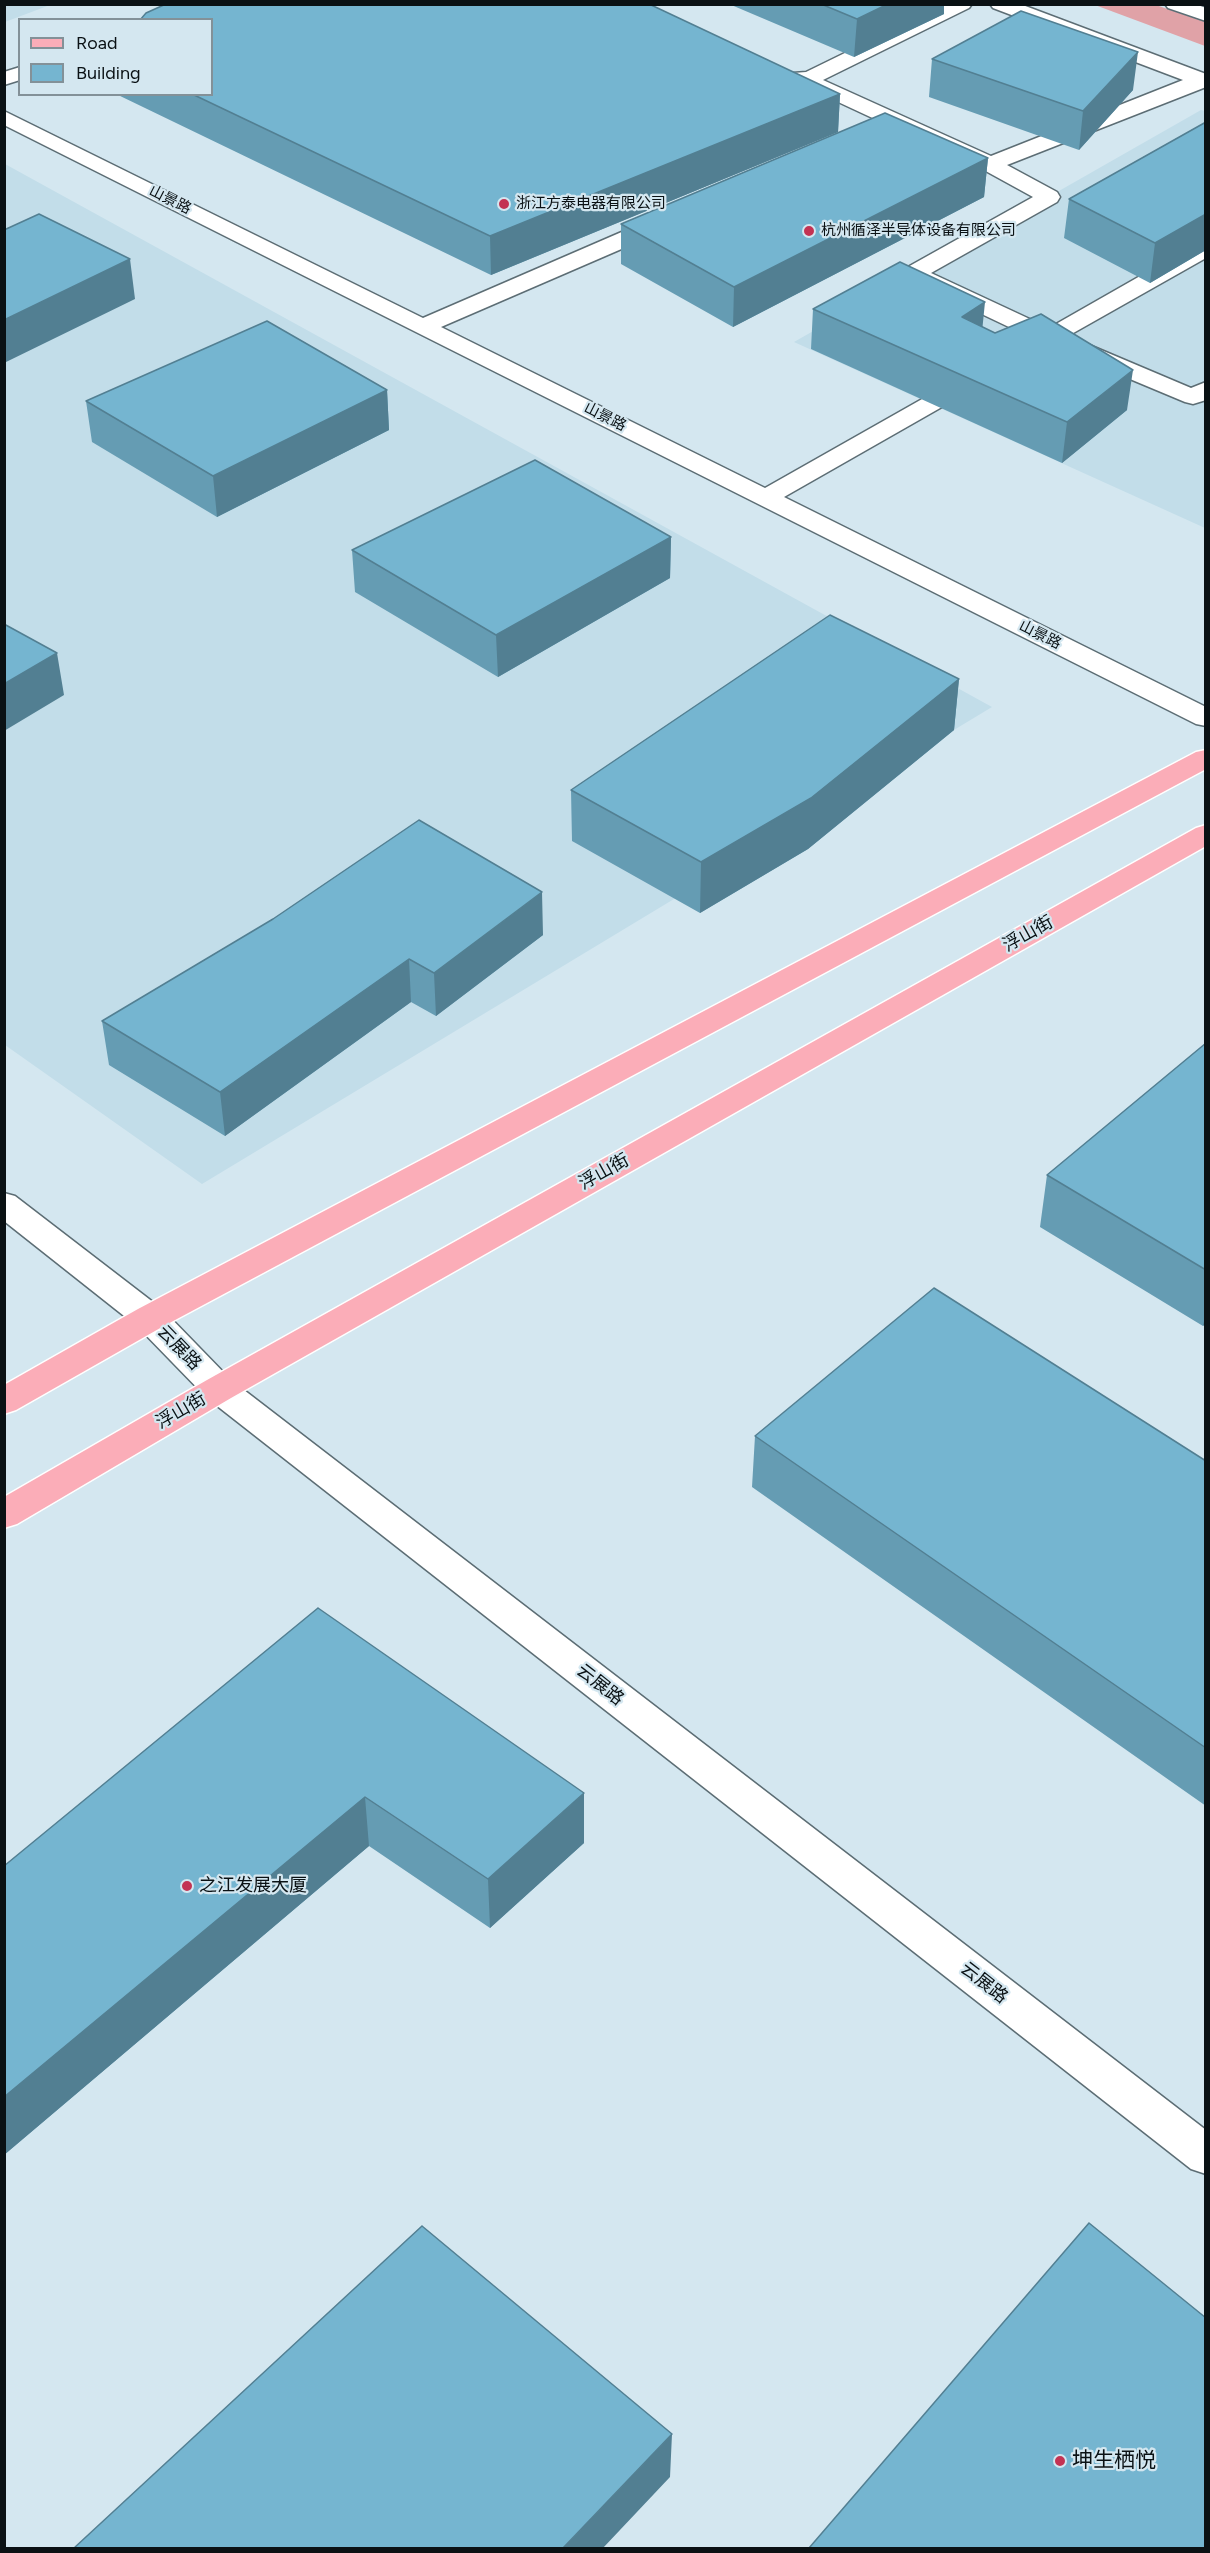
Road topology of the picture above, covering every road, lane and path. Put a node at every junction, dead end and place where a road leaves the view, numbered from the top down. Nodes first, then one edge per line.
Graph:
1 (962, 4) edge
2 (1000, 4) edge
3 (1175, 4) edge
4 (1206, 15) edge
5 (786, 71) edge
6 (807, 80) junction
7 (1203, 80) edge
8 (4, 117) edge
9 (898, 122) junction
10 (876, 131) edge
11 (990, 164) junction
12 (682, 215) edge
13 (1206, 248) edge
14 (423, 326) junction
15 (1050, 337) junction
16 (1019, 354) edge
17 (989, 371) edge
18 (1206, 389) edge
19 (765, 498) junction
20 (1206, 718) edge
21 (1206, 758) edge
22 (1206, 834) edge
23 (4, 1204) edge
24 (150, 1318) junction
25 (219, 1389) junction
26 (4, 1401) edge
27 (4, 1514) edge
28 (1206, 2155) edge

1 - 6 street
2 - 7 street
3 - 4 street
5 - 6 street
6 - 9 street
7 - 11 street
8 - 14 street, 山景路
9 - 10 street
9 - 11 street
11 - 15 street
12 - 14 street
13 - 15 street
14 - 19 street, 山景路
15 - 16 street
15 - 18 street
17 - 19 street
19 - 20 street, 山景路
21 - 24 main road
22 - 25 main road, 浮山街
23 - 24 street, 云展路
24 - 25 street, 云展路
24 - 26 main road
25 - 27 main road, 浮山街
25 - 28 street, 云展路

